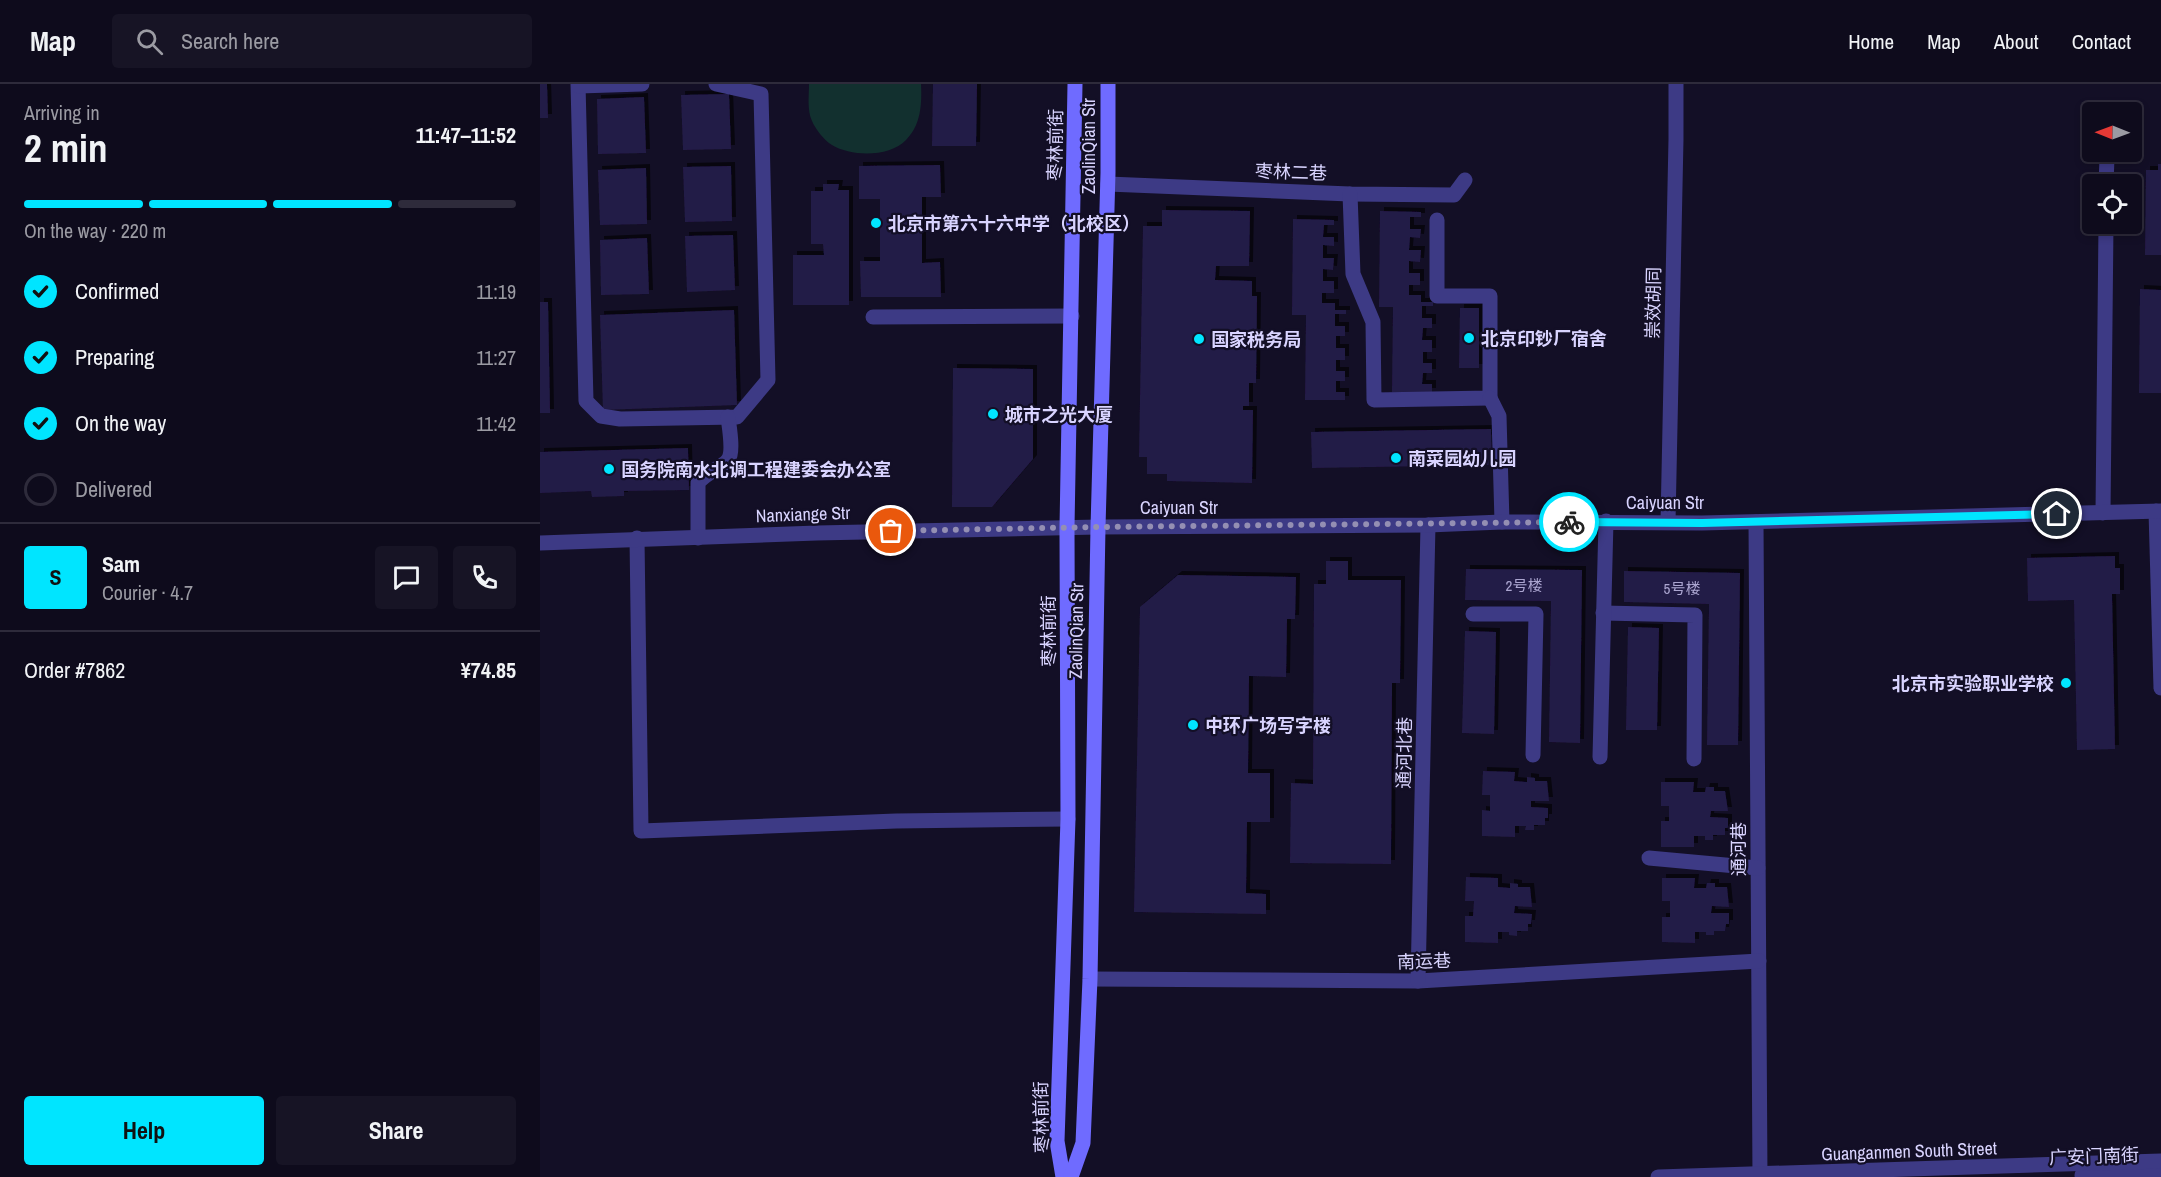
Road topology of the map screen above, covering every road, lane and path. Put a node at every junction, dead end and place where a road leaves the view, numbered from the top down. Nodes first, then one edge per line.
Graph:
1 (642, 84) edge
2 (716, 84) edge
3 (1075, 84) edge
4 (1108, 84) edge
5 (1676, 84) edge
6 (579, 85) edge
7 (1465, 180) dead end
8 (1107, 184) junction
9 (1350, 194) junction
10 (1437, 220) dead end
11 (2106, 234) edge
12 (1072, 316) junction
13 (873, 317) dead end
14 (1490, 398) junction
15 (728, 417) junction
16 (2159, 511) edge
17 (2103, 513) junction
18 (1606, 521) junction
19 (1502, 522) junction
20 (1668, 522) junction
21 (1756, 522) junction
22 (1428, 525) junction
23 (1067, 527) junction
24 (1098, 527) junction
25 (637, 538) junction
26 (698, 538) junction
27 (540, 543) edge
28 (1603, 613) junction
29 (1473, 614) dead end
30 (2161, 688) edge
31 (1533, 755) dead end
32 (1600, 757) dead end
33 (1694, 759) dead end
34 (1068, 819) junction
35 (1649, 858) dead end
36 (1758, 867) junction
37 (1759, 961) junction
38 (1090, 979) junction
39 (1418, 981) junction
40 (2161, 1161) edge
41 (2161, 1173) edge
42 (1760, 1176) edge
43 (1063, 1177) edge
44 (1071, 1177) edge
45 (1658, 1177) edge
46 (2028, 1177) edge

1 - 6 street
2 - 15 street
3 - 12 main road, 枣林前街
4 - 8 main road, ZaolinQian Str
5 - 20 street, 崇效胡同
6 - 15 street
7 - 9 street, 枣林二巷
8 - 9 street, 枣林二巷
8 - 24 main road, ZaolinQian Str
9 - 14 street
10 - 14 street
11 - 17 street
12 - 13 street
12 - 23 main road, 枣林前街
14 - 19 street
15 - 26 street
16 - 17 street, Caiyuan Str
16 - 30 street
17 - 21 street, Caiyuan Str
18 - 19 street, Caiyuan Str
18 - 20 street, Caiyuan Str
18 - 28 street
19 - 22 street, Caiyuan Str
20 - 21 street, Caiyuan Str
21 - 36 street, 通河巷
22 - 24 street, Caiyuan Str
22 - 39 street, 通河北巷
23 - 24 street, Caiyuan Str
23 - 26 street, Nanxiange Str
23 - 34 main road, 枣林前街
24 - 38 main road, ZaolinQian Str
25 - 26 street, Nanxiange Str
25 - 27 street, Nanxiange Str
25 - 34 street
28 - 32 street
28 - 33 street
29 - 31 street
34 - 43 main road, 枣林前街
35 - 36 street
36 - 37 street, 通河巷
37 - 39 street, 南运巷
37 - 42 street, 通河巷
38 - 39 street, 南运巷
38 - 44 main road, ZaolinQian Str
40 - 42 street, Guanganmen South Street
41 - 46 street, 广安门南街
42 - 45 street, Guanganmen South Street

